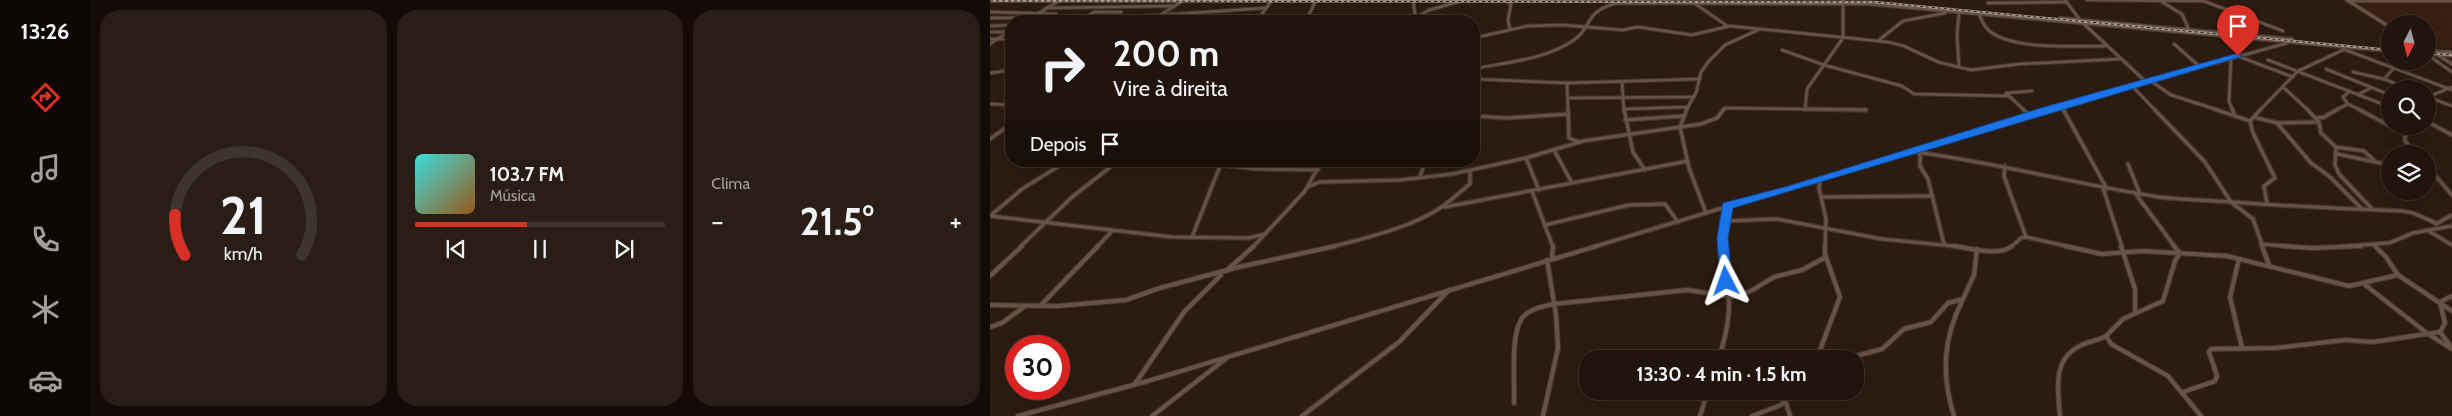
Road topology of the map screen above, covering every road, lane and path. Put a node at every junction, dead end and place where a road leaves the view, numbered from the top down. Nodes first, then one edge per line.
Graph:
1 (1060, 0) edge
2 (1184, 0) edge
3 (1272, 0) edge
4 (1316, 0) edge
5 (1413, 0) edge
6 (1465, 0) edge
7 (1504, 0) edge
8 (1536, 0) edge
9 (1542, 0) edge
10 (2029, 0) edge
11 (2087, 0) edge
12 (2408, 0) edge
13 (1843, 1) edge
14 (2066, 1) edge
15 (2161, 1) junction
16 (2202, 1) edge
17 (2348, 1) edge
18 (2355, 1) edge
19 (2452, 1) edge
20 (1692, 2) junction
21 (1988, 3) dead end
22 (1173, 6) junction
23 (1048, 8) junction
24 (1266, 8) junction
25 (990, 12) edge
26 (1040, 12) junction
27 (1122, 12) dead end
28 (1951, 12) junction
29 (1959, 12) junction
30 (1056, 14) dead end
31 (1979, 14) junction
32 (1036, 15) edge
33 (1090, 15) edge
34 (1160, 15) edge
35 (1172, 15) edge
36 (1261, 15) edge
37 (1309, 15) edge
38 (1415, 15) edge
39 (1423, 15) edge
40 (990, 18) edge
41 (2060, 18) dead end
42 (1005, 19) edge
43 (2079, 20) junction
44 (2381, 21) edge
45 (2084, 24) junction
46 (990, 26) edge
47 (1005, 26) edge
48 (1584, 26) junction
49 (1726, 26) junction
50 (1510, 29) junction
51 (1761, 29) junction
52 (2189, 30) junction
53 (2283, 31) dead end
54 (990, 32) edge
55 (1005, 32) edge
56 (1005, 33) edge
57 (1480, 36) edge
58 (1843, 38) junction
59 (990, 39) edge
60 (997, 39) junction
61 (1005, 39) edge
62 (2292, 39) dead end
63 (1878, 40) junction
64 (2287, 43) junction
65 (990, 44) edge
66 (2174, 44) dead end
67 (2106, 46) junction
68 (2338, 47) junction
69 (1782, 50) dead end
70 (2343, 50) junction
71 (2381, 50) edge
72 (2436, 54) edge
73 (2452, 54) edge
74 (2437, 55) joint
75 (2238, 56) junction
76 (2119, 58) junction
77 (2231, 58) junction
78 (2268, 60) dead end
79 (2436, 60) edge
80 (2381, 63) edge
81 (2452, 64) edge
82 (1824, 65) junction
83 (2199, 66) junction
84 (1959, 67) junction
85 (1480, 68) edge
86 (2326, 69) dead end
87 (2392, 70) edge
88 (2399, 70) edge
89 (1005, 71) edge
90 (2298, 71) junction
91 (2353, 72) dead end
92 (2452, 72) edge
93 (990, 73) edge
94 (2293, 77) junction
95 (1480, 78) edge
96 (1700, 79) junction
97 (2384, 79) joint
98 (2151, 81) junction
99 (1622, 82) junction
100 (2146, 82) junction
101 (1567, 83) junction
102 (2130, 85) junction
103 (2283, 87) junction
104 (2372, 88) junction
105 (2448, 88) junction
106 (2452, 89) edge
107 (2032, 91) dead end
108 (2350, 91) junction
109 (2381, 92) edge
110 (2436, 93) edge
111 (2358, 94) junction
112 (2009, 96) junction
113 (1694, 97) junction
114 (1568, 98) junction
115 (1623, 98) junction
116 (2436, 100) edge
117 (2381, 103) edge
118 (990, 104) edge
119 (2348, 104) junction
120 (1005, 105) edge
121 (2061, 106) junction
122 (2452, 106) edge
123 (1689, 107) junction
124 (1624, 109) junction
125 (1805, 110) junction
126 (1866, 110) dead end
127 (1568, 114) junction
128 (2029, 115) junction
129 (1480, 116) edge
130 (1683, 116) junction
131 (2235, 117) junction
132 (2254, 117) junction
133 (2316, 118) junction
134 (1625, 120) junction
135 (2250, 120) junction
136 (2381, 121) edge
137 (2319, 122) junction
138 (2277, 123) junction
139 (2436, 126) edge
140 (1680, 127) junction
141 (1005, 128) edge
142 (1628, 133) junction
143 (2452, 135) edge
144 (990, 139) edge
145 (1579, 142) junction
146 (2336, 147) junction
147 (1554, 150) junction
148 (1908, 151) junction
149 (1920, 153) junction
150 (2337, 154) junction
151 (1526, 158) junction
152 (1688, 161) junction
153 (2376, 163) junction
154 (2128, 164) dead end
155 (2381, 164) edge
156 (2004, 166) junction
157 (1057, 167) edge
158 (1110, 167) edge
159 (1220, 167) edge
160 (1245, 167) edge
161 (1319, 167) edge
162 (1423, 167) edge
163 (1318, 170) junction
164 (1645, 170) junction
165 (1470, 171) junction
166 (2436, 177) edge
167 (1314, 178) junction
168 (1420, 178) junction
169 (1820, 179) junction
170 (1319, 182) junction
171 (1572, 183) junction
172 (1308, 187) junction
173 (2105, 188) junction
174 (1538, 190) junction
175 (1531, 191) junction
176 (2134, 193) junction
177 (2140, 194) junction
178 (2452, 195) edge
179 (1932, 196) junction
180 (1823, 197) junction
181 (2231, 202) junction
182 (2267, 204) junction
183 (1727, 206) junction
184 (1442, 207) junction
185 (2362, 209) junction
186 (2372, 209) junction
187 (1706, 213) junction
188 (2452, 215) edge
189 (990, 216) edge
190 (990, 216) edge
191 (1724, 221) junction
192 (1048, 222) junction
193 (1678, 222) junction
194 (2436, 223) junction
195 (1545, 226) junction
196 (2452, 226) edge
197 (1827, 229) junction
198 (2440, 229) junction
199 (2427, 230) junction
200 (1111, 231) junction
201 (1267, 234) junction
202 (1192, 237) junction
203 (2026, 237) junction
204 (1248, 238) junction
205 (1256, 243) junction
206 (1944, 244) junction
207 (2260, 244) junction
208 (2374, 245) junction
209 (2452, 245) edge
210 (1976, 249) junction
211 (1554, 250) junction
212 (2123, 251) junction
213 (2180, 253) junction
214 (1561, 256) junction
215 (1826, 258) junction
216 (1552, 259) junction
217 (2239, 259) junction
218 (1547, 260) junction
219 (2270, 266) junction
220 (1224, 272) junction
221 (2398, 275) junction
222 (990, 276) edge
223 (2364, 283) junction
224 (1450, 289) junction
225 (2452, 296) edge
226 (1729, 297) junction
227 (1963, 299) junction
228 (2440, 302) junction
229 (1554, 304) junction
230 (990, 305) edge
231 (1026, 306) junction
232 (1040, 306) junction
233 (2452, 311) edge
234 (2135, 313) junction
235 (990, 327) edge
236 (2440, 332) junction
237 (2428, 334) junction
238 (2106, 336) junction
239 (2242, 348) junction
240 (2452, 348) edge
241 (1722, 350) edge
242 (1820, 350) edge
243 (1864, 354) edge
244 (1230, 355) junction
245 (1142, 376) junction
246 (1148, 381) junction
247 (1134, 384) junction
248 (2183, 392) junction
249 (1705, 400) edge
250 (1785, 400) joint
251 (1514, 404) dead end
252 (1018, 416) edge
253 (1152, 416) edge
254 (1302, 416) edge
255 (1543, 416) edge
256 (1700, 416) edge
257 (1752, 416) edge
258 (1790, 416) edge
259 (1954, 416) edge
260 (2060, 416) edge
261 (2201, 416) edge

1 - 23 street
2 - 22 street
3 - 24 street
4 - 37 street
5 - 38 street
6 - 39 street
7 - 50 street
8 - 9 street
10 - 14 street
10 - 21 street
11 - 15 street
12 - 18 street
12 - 19 street
13 - 20 street
13 - 28 street
13 - 58 street
14 - 43 street
15 - 16 street
15 - 52 street
16 - 53 street
17 - 18 street
17 - 44 street
20 - 48 street
20 - 49 street
22 - 23 street
22 - 34 street
23 - 26 street
24 - 35 street
24 - 36 street
25 - 26 street
26 - 30 street
26 - 32 street
27 - 33 street
28 - 29 street
28 - 63 street
29 - 31 street
29 - 84 street
31 - 45 street
31 - 67 street
40 - 42 street
41 - 43 street
43 - 45 street
43 - 52 street
45 - 64 street
45 - 67 street
46 - 47 street
48 - 49 street
48 - 50 street
48 - 85 street
49 - 51 street
50 - 57 street
51 - 58 street
51 - 96 street
52 - 62 street
54 - 55 street
56 - 60 street
58 - 63 street
58 - 82 street
59 - 60 street
60 - 61 street
60 - 65 street
63 - 84 street
64 - 68 street
64 - 75 street
66 - 83 street
67 - 76 street
68 - 70 street
68 - 71 street
69 - 82 street
70 - 80 street
70 - 90 street
72 - 73 street
73 - 74 street
74 - 81 street
75 - 77 street
75 - 94 street
76 - 84 street
76 - 100 street
77 - 83 street
77 - 131 street
78 - 90 street
79 - 92 street
82 - 112 street
82 - 125 street
83 - 98 street
86 - 104 street
87 - 97 street
88 - 105 street
89 - 93 street
90 - 94 street
90 - 108 street
91 - 97 street
94 - 103 street
95 - 101 street
96 - 99 street
96 - 113 street
98 - 100 street
98 - 131 street
99 - 101 street
99 - 115 street
100 - 102 street
101 - 114 street
102 - 121 street
102 - 181 street
103 - 132 street
103 - 133 street
104 - 109 street
104 - 111 street
105 - 106 street
105 - 110 street
107 - 112 street
108 - 111 street
108 - 119 street
111 - 117 street
112 - 128 street
113 - 115 street
113 - 123 street
114 - 115 street
114 - 127 street
115 - 124 street
116 - 122 street
118 - 120 street
119 - 133 street
119 - 136 street
121 - 128 street
121 - 173 street
123 - 124 street
123 - 130 street
124 - 134 street
125 - 126 street
125 - 140 street
127 - 129 street
127 - 145 street
128 - 148 street
130 - 134 street
130 - 140 street
131 - 135 street
132 - 135 street
132 - 138 street
133 - 137 street
134 - 142 street
135 - 182 street
137 - 138 street
137 - 146 street
138 - 185 street
139 - 143 street
140 - 142 street
140 - 152 street
141 - 144 street
142 - 145 street
142 - 164 street
145 - 147 street
146 - 150 street
146 - 153 street
147 - 151 street
147 - 171 street
148 - 149 street
148 - 169 street
149 - 156 street
149 - 179 street
150 - 153 street
150 - 186 street
151 - 165 street
151 - 174 street
152 - 164 street
152 - 187 street
153 - 155 street
154 - 177 street
156 - 173 street
156 - 203 street
157 - 190 street
158 - 192 street
159 - 202 street
160 - 163 street
161 - 163 street
162 - 168 street
163 - 167 street
164 - 171 street
165 - 168 street
165 - 184 street
166 - 178 street
167 - 170 street
167 - 172 street
168 - 170 street
169 - 180 street
169 - 183 street
170 - 172 street
171 - 174 street
172 - 201 street
173 - 176 street
173 - 212 street
174 - 175 street
175 - 184 street
175 - 195 street
176 - 177 street
176 - 213 street
177 - 181 street
179 - 180 street
179 - 206 street
180 - 197 street
181 - 182 street
181 - 207 street
182 - 185 street
183 - 187 street
183 - 191 street
184 - 220 street
185 - 186 street
186 - 194 street
187 - 193 street
188 - 194 street
189 - 192 street
191 - 197 street
191 - 226 street
192 - 200 street
192 - 222 street
193 - 195 street
193 - 214 street
194 - 198 street
195 - 211 street
196 - 198 street
197 - 206 street
197 - 215 street
198 - 199 street
199 - 208 street
199 - 209 street
200 - 202 street
200 - 232 street
201 - 204 street
201 - 205 street
202 - 204 street
203 - 210 street
203 - 212 street
204 - 205 street
205 - 220 street
206 - 210 street
207 - 208 street
207 - 219 street
208 - 221 street
210 - 227 street
211 - 214 street
211 - 216 street
212 - 213 street
212 - 234 street
213 - 217 street
213 - 234 street
214 - 216 street
215 - 226 street
215 - 242 street
216 - 218 street
217 - 219 street
217 - 239 street
218 - 224 street
218 - 229 street
219 - 223 street
220 - 232 street
220 - 245 street
221 - 223 street
221 - 228 street
223 - 237 street
224 - 244 street
224 - 254 street
225 - 228 street
226 - 229 street
226 - 241 street
227 - 243 street
227 - 259 street
228 - 233 street
228 - 236 street
229 - 251 street
229 - 255 street
230 - 231 street
231 - 232 street
231 - 235 street
234 - 238 street
236 - 237 street
236 - 240 street
237 - 239 street
237 - 240 street
238 - 248 street
238 - 260 street
239 - 248 street
244 - 246 street
244 - 253 street
245 - 246 street
245 - 247 street
246 - 247 street
247 - 252 street
248 - 261 street
249 - 256 street
250 - 257 street
250 - 258 street

